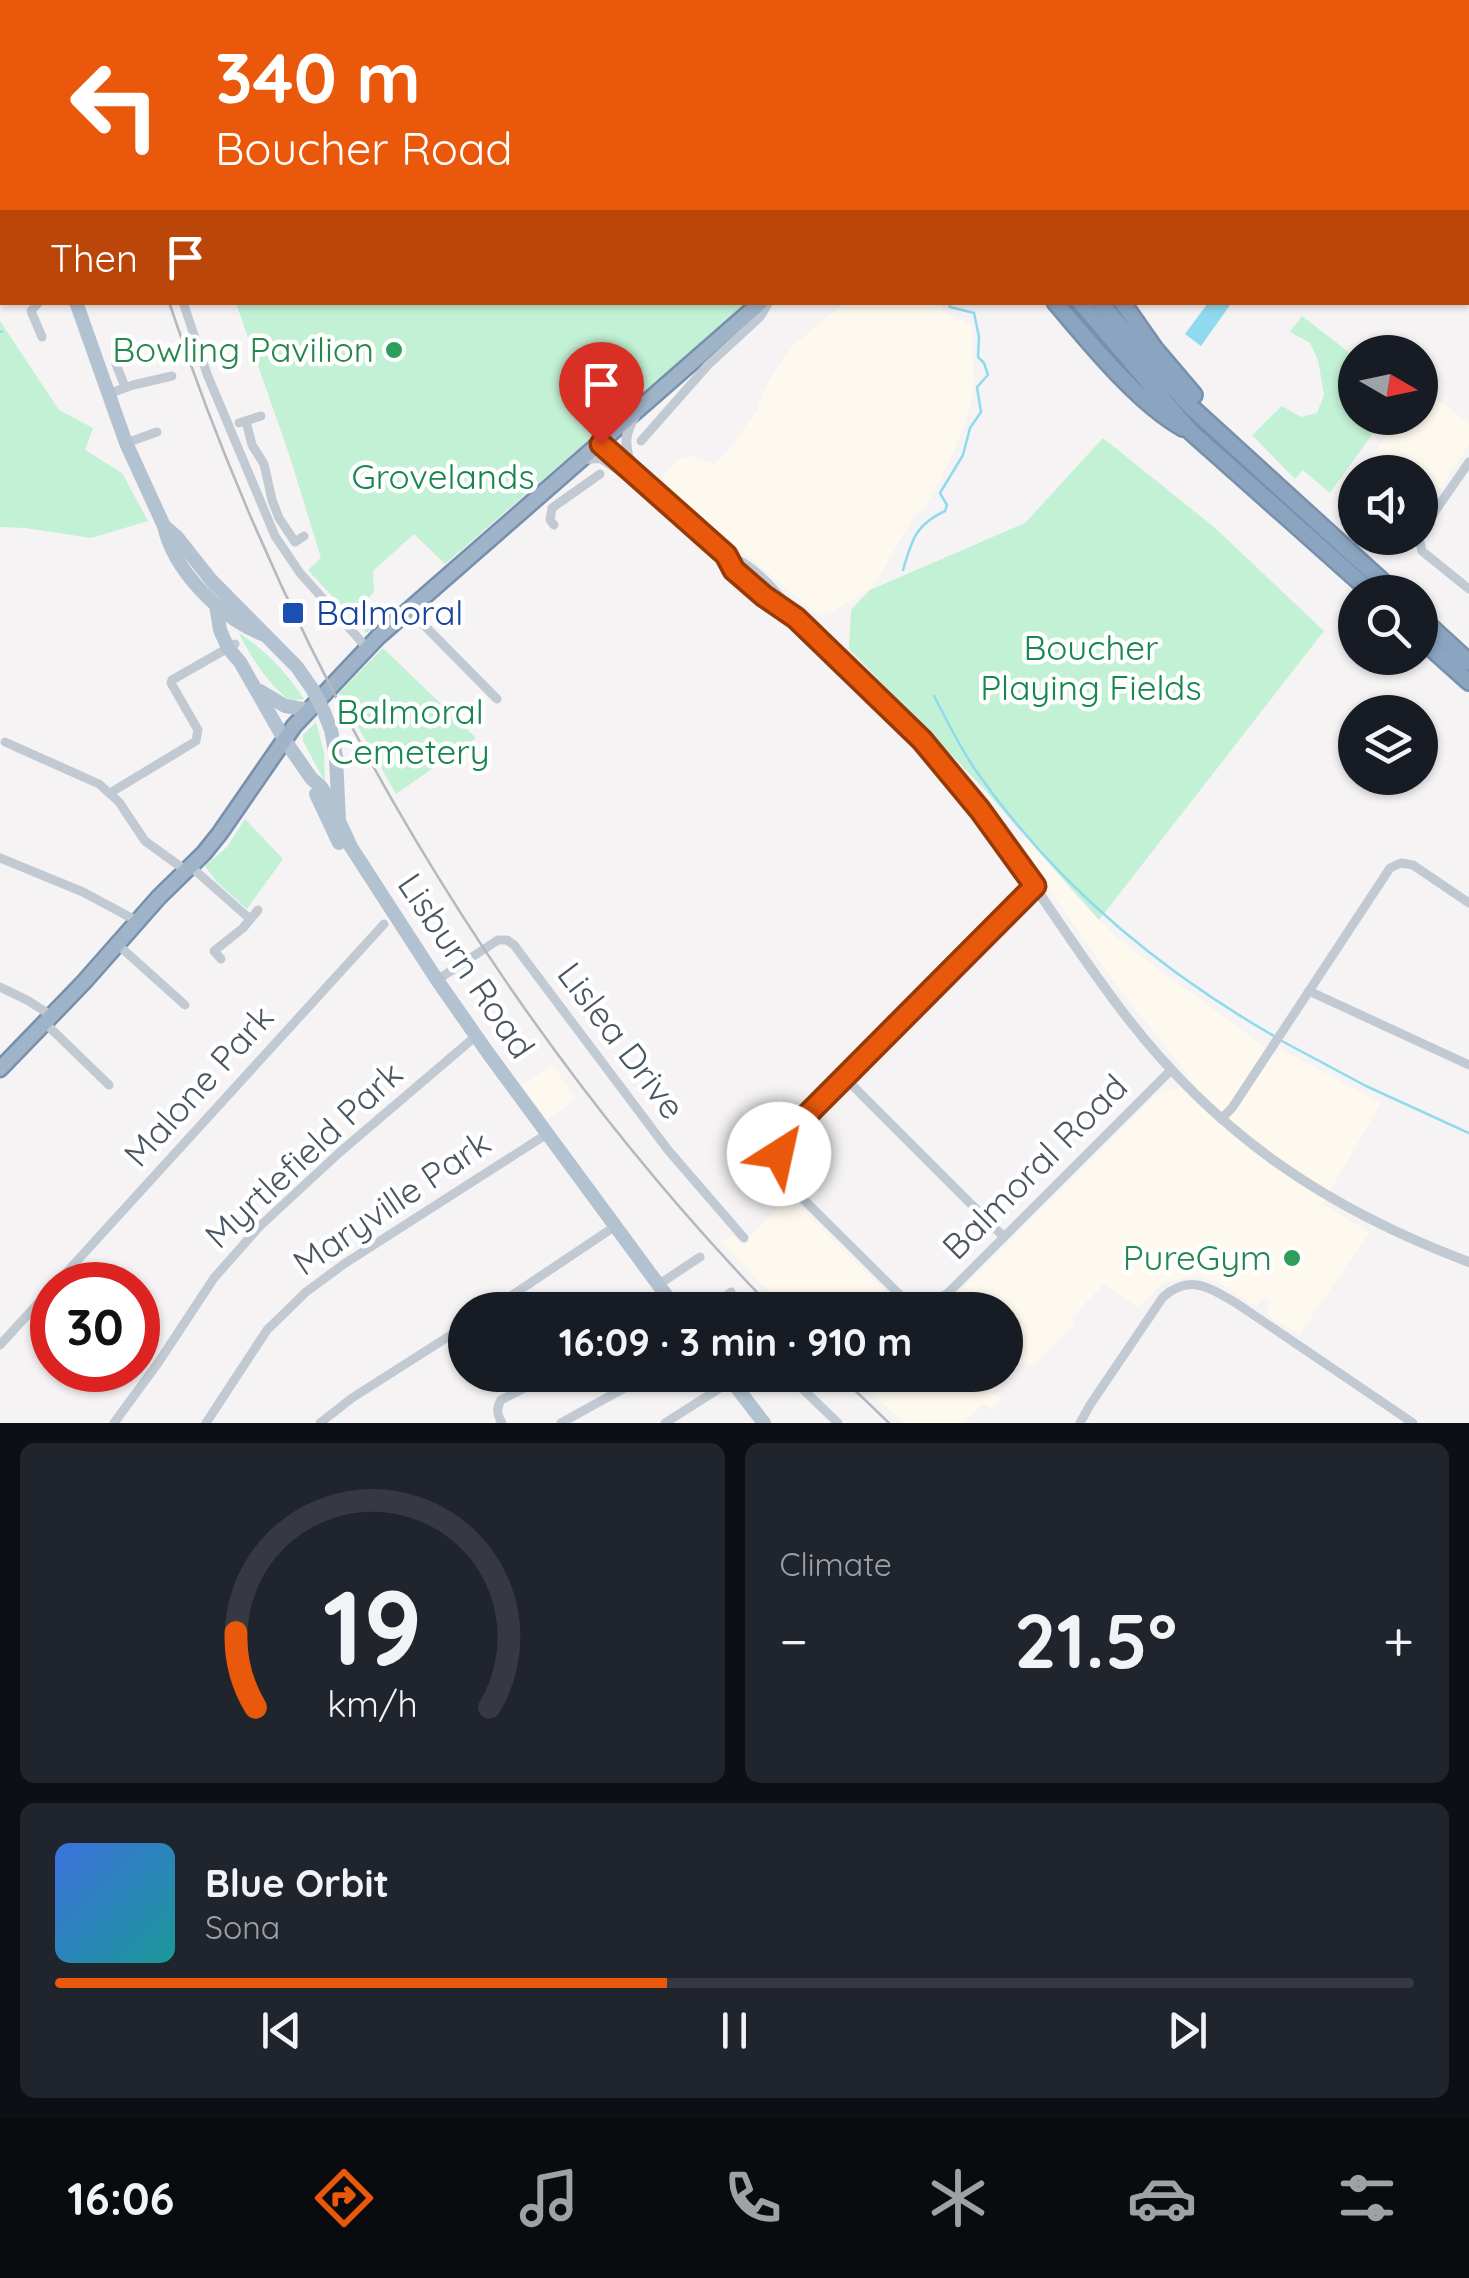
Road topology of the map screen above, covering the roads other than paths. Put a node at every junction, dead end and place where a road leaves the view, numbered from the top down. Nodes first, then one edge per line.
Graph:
1 (36, 305) edge
2 (77, 305) edge
3 (183, 305) edge
4 (757, 305) edge
5 (767, 305) edge
6 (1058, 305) edge
7 (1083, 305) edge
8 (1102, 305) edge
9 (1124, 305) edge
10 (42, 338) dead end
11 (116, 364) dead end
12 (690, 375) junction
13 (172, 376) dead end
14 (124, 388) junction
15 (108, 394) junction
16 (638, 410) junction
17 (261, 416) dead end
18 (157, 432) dead end
19 (1191, 432) junction
20 (1223, 434) junction
21 (604, 441) junction
22 (641, 441) dead end
23 (126, 444) junction
24 (582, 459) junction
25 (630, 462) junction
26 (1469, 462) edge
27 (264, 464) junction
28 (248, 471) junction
29 (600, 474) dead end
30 (638, 476) junction
31 (554, 482) junction
32 (655, 492) junction
33 (566, 496) junction
34 (1438, 507) edge
35 (554, 525) dead end
36 (164, 526) junction
37 (304, 536) dead end
38 (1428, 555) edge
39 (1352, 575) edge
40 (1376, 575) edge
41 (211, 580) junction
42 (1469, 588) edge
43 (221, 609) junction
44 (408, 610) junction
45 (262, 634) junction
46 (1438, 634) edge
47 (232, 646) junction
48 (367, 648) junction
49 (1438, 654) edge
50 (1469, 662) edge
51 (1469, 682) edge
52 (255, 688) junction
53 (497, 699) dead end
54 (316, 711) junction
55 (27, 737) dead end
56 (284, 739) junction
57 (4, 742) dead end
58 (22, 749) junction
59 (270, 759) junction
60 (307, 772) junction
61 (110, 793) junction
62 (337, 813) junction
63 (0, 858) edge
64 (188, 868) junction
65 (366, 872) junction
66 (1035, 886) junction
67 (1469, 903) edge
68 (137, 921) junction
69 (384, 924) dead end
70 (117, 944) junction
71 (221, 959) dead end
72 (436, 980) junction
73 (0, 988) edge
74 (1309, 991) junction
75 (185, 1005) dead end
76 (48, 1019) junction
77 (476, 1036) junction
78 (1469, 1064) edge
79 (0, 1069) edge
80 (1172, 1070) junction
81 (844, 1077) junction
82 (109, 1085) dead end
83 (1221, 1119) junction
84 (546, 1134) junction
85 (614, 1227) junction
86 (1004, 1237) junction
87 (744, 1238) dead end
88 (700, 1257) dead end
89 (76, 1262) edge
90 (1469, 1262) edge
91 (658, 1285) junction
92 (517, 1292) edge
93 (662, 1292) edge
94 (30, 1312) edge
95 (448, 1337) edge
96 (0, 1345) edge
97 (517, 1392) edge
98 (617, 1392) edge
99 (709, 1392) edge
100 (740, 1392) edge
101 (806, 1392) edge
102 (114, 1423) edge
103 (206, 1423) edge
104 (320, 1423) edge
105 (502, 1423) edge
106 (560, 1423) edge
107 (665, 1423) edge
108 (764, 1423) edge
109 (838, 1423) edge
110 (1080, 1423) edge
111 (1413, 1423) edge

1 - 10 street
2 - 15 main road, Lisburn Road
3 - 28 street
4 - 12 highway
5 - 12 street
6 - 19 highway
7 - 19 highway
8 - 20 highway
9 - 20 highway
11 - 14 street
12 - 16 highway
12 - 22 street
13 - 14 street
14 - 15 street
15 - 23 main road, Lisburn Road
16 - 21 highway
16 - 25 street
17 - 27 street
18 - 23 street
19 - 39 highway
20 - 40 highway
21 - 24 highway
21 - 25 street
21 - 30 street
23 - 36 main road, Lisburn Road
24 - 31 highway
24 - 32 street
25 - 30 street
26 - 34 street
27 - 28 street
27 - 37 street
28 - 48 street
29 - 33 street
30 - 32 street
31 - 33 street
31 - 44 highway
32 - 66 street
33 - 35 street
36 - 41 main road, Lisburn Road
36 - 43 main road, Lisburn Road
38 - 42 street
41 - 43 main road
41 - 45 main road, Lisburn Road
43 - 45 main road, Lisburn Road
43 - 47 main road
44 - 48 highway
44 - 53 street
45 - 54 main road, Lisburn Road, bridge
46 - 50 highway
47 - 52 main road
47 - 61 street
48 - 54 highway
49 - 51 highway
52 - 54 main road
52 - 56 main road
54 - 56 highway
54 - 62 main road, Lisburn Road
55 - 58 street
56 - 59 highway
56 - 60 main road
57 - 58 street
58 - 61 street
59 - 60 main road
59 - 64 highway
60 - 62 main road
60 - 65 main road
61 - 64 street
62 - 65 main road, Lisburn Road
63 - 68 street
64 - 68 highway
64 - 71 street
65 - 72 main road, Lisburn Road
66 - 80 street
66 - 81 street, Balmoral Road
67 - 74 street
68 - 70 highway
69 - 89 street, Malone Park
70 - 75 street
70 - 76 highway
72 - 77 main road, Lisburn Road
72 - 87 street, Lislea Drive
73 - 76 street
74 - 78 street
74 - 83 street
76 - 79 highway
76 - 82 street
77 - 84 main road, Lisburn Road
77 - 102 street, Myrtlefield Park
80 - 83 street
80 - 86 street, Balmoral Road
81 - 86 street
81 - 86 street, Balmoral Road
83 - 90 street
84 - 85 main road, Lisburn Road
84 - 103 street, Maryville Park
85 - 91 main road, Lisburn Road
85 - 92 street
88 - 91 street
91 - 93 main road, Lisburn Road
94 - 96 street, Malone Park
95 - 104 street
97 - 105 street
98 - 106 street
99 - 107 street
100 - 108 main road
101 - 109 street
110 - 111 street

